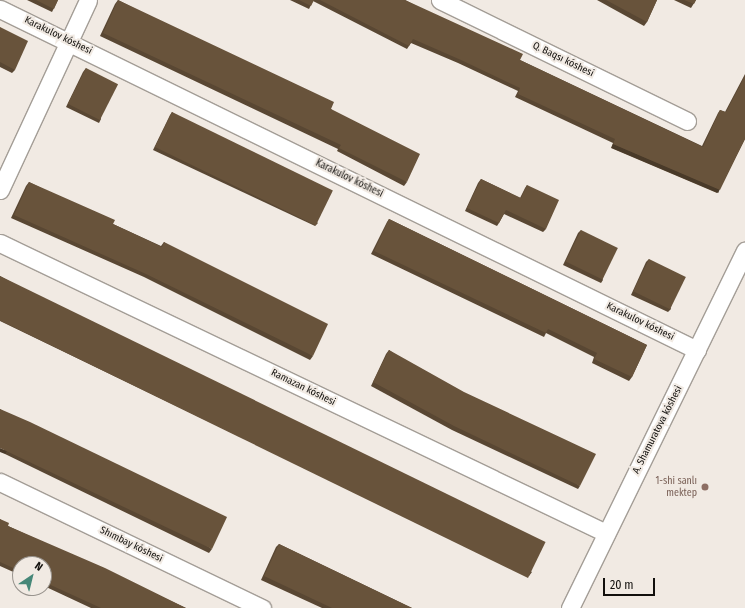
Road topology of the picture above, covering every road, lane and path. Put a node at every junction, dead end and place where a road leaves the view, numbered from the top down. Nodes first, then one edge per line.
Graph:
1 (88, 0) edge
2 (440, 0) edge
3 (0, 9) edge
4 (69, 41) junction
5 (686, 120) dead end
6 (0, 190) edge
7 (0, 242) edge
8 (745, 251) edge
9 (698, 350) junction
10 (0, 482) edge
11 (606, 532) junction
12 (262, 608) edge
13 (570, 608) edge

1 - 4 street
2 - 5 street, Q. Baqsı kóshesi
3 - 4 street, Karakulov kóshesi
4 - 6 street
4 - 9 street, Karakulov kóshesi
7 - 11 street, Ramazan kóshesi
8 - 9 street, A. Shamuratova kóshesi
9 - 11 street, A. Shamuratova kóshesi
10 - 12 street, Shımbay kóshesi
11 - 13 street, A. Shamuratova kóshesi

